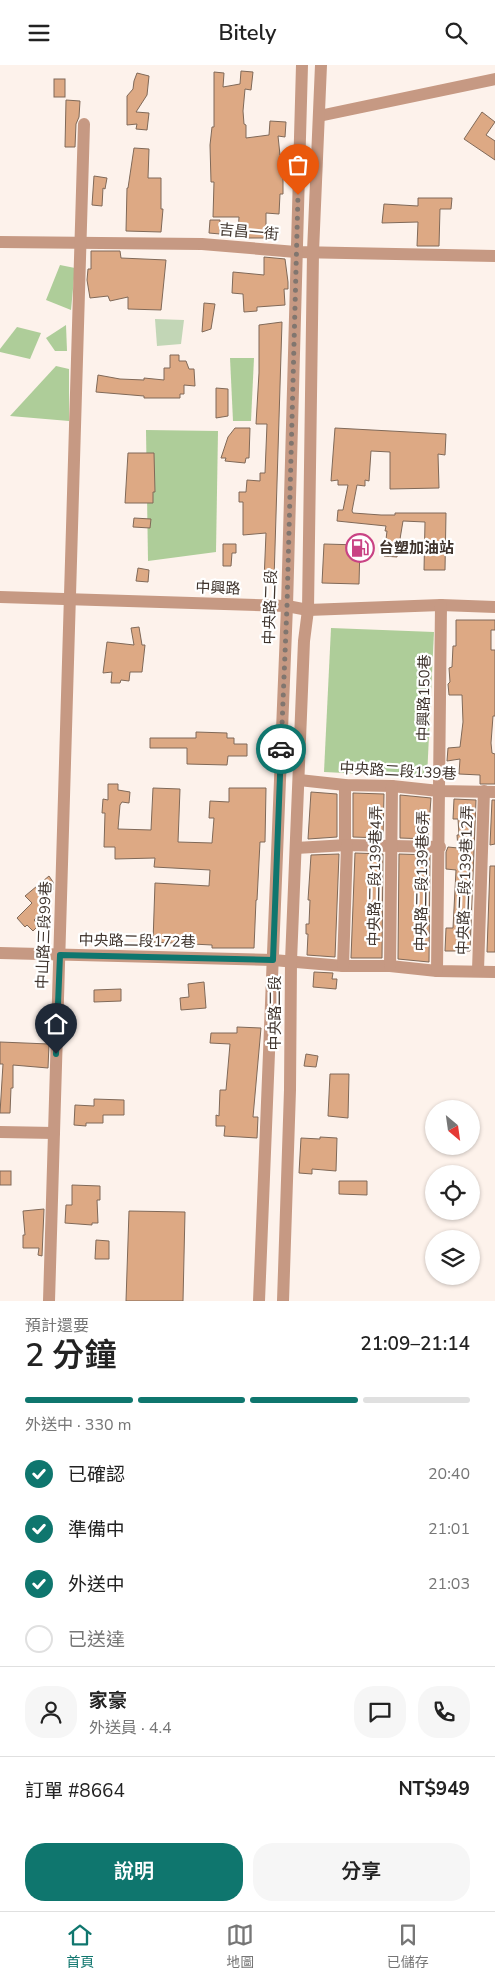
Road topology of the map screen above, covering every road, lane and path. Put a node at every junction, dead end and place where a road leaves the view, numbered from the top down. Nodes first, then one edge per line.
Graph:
1 (302, 65) edge
2 (321, 65) edge
3 (495, 79) edge
4 (319, 117) junction
5 (84, 124) dead end
6 (0, 242) edge
7 (80, 243) junction
8 (296, 252) junction
9 (313, 252) junction
10 (495, 256) edge
11 (0, 597) edge
12 (71, 600) junction
13 (441, 605) junction
14 (287, 606) junction
15 (495, 607) edge
16 (308, 610) junction
17 (299, 780) junction
18 (345, 785) junction
19 (392, 786) junction
20 (439, 791) junction
21 (490, 792) edge
22 (346, 845) junction
23 (391, 847) junction
24 (440, 847) junction
25 (296, 848) junction
26 (0, 953) edge
27 (60, 955) junction
28 (273, 960) junction
29 (291, 961) junction
30 (343, 966) junction
31 (390, 966) junction
32 (478, 970) junction
33 (437, 971) junction
34 (495, 972) edge
35 (0, 1132) edge
36 (54, 1133) junction
37 (49, 1301) edge
38 (259, 1301) edge
39 (283, 1301) edge

1 - 8 street, 中央路二段
2 - 4 street, 中央路二段
3 - 4 street
4 - 9 street, 中央路二段
5 - 7 street, 中山路三段99巷
6 - 7 street, 吉昌一街
7 - 8 street, 吉昌一街
7 - 12 street, 中山路三段99巷
8 - 9 street, 吉昌一街
8 - 14 street, 中央路二段
9 - 10 street, 吉昌一街
9 - 16 street, 中央路二段
11 - 12 street, 中興路
12 - 14 street, 中興路
12 - 27 street, 中山路三段99巷
13 - 15 street, 中興路
13 - 16 street, 中興路
13 - 20 street, 中興路150巷
14 - 16 street, 中興路
14 - 28 street, 中央路二段
16 - 17 street, 中央路二段
17 - 18 street, 中央路二段139巷
17 - 25 street, 中央路二段
18 - 19 street, 中央路二段139巷
18 - 22 street
19 - 20 street, 中央路二段139巷
19 - 23 street, 中央路二段139巷4弄
20 - 21 street, 中央路二段139巷
20 - 24 street, 中央路二段139巷6弄
21 - 32 street, 中央路二段139巷12弄
22 - 23 street
22 - 25 street
22 - 30 street
23 - 24 street
23 - 31 street, 中央路二段139巷4弄
24 - 33 street, 中央路二段139巷6弄
25 - 29 street, 中央路二段
26 - 27 street, 中央路二段172巷
27 - 28 street, 中央路二段172巷
27 - 36 street, 中山路三段99巷
28 - 29 street, 中央路二段172巷
28 - 38 street, 中央路二段
29 - 30 street, 中央路二段172巷
29 - 39 street, 中央路二段
30 - 31 street, 中央路二段172巷
31 - 33 street, 中央路二段172巷
32 - 33 street, 中央路二段172巷
32 - 34 street, 中央路二段172巷
35 - 36 street
36 - 37 street, 中山路三段99巷

